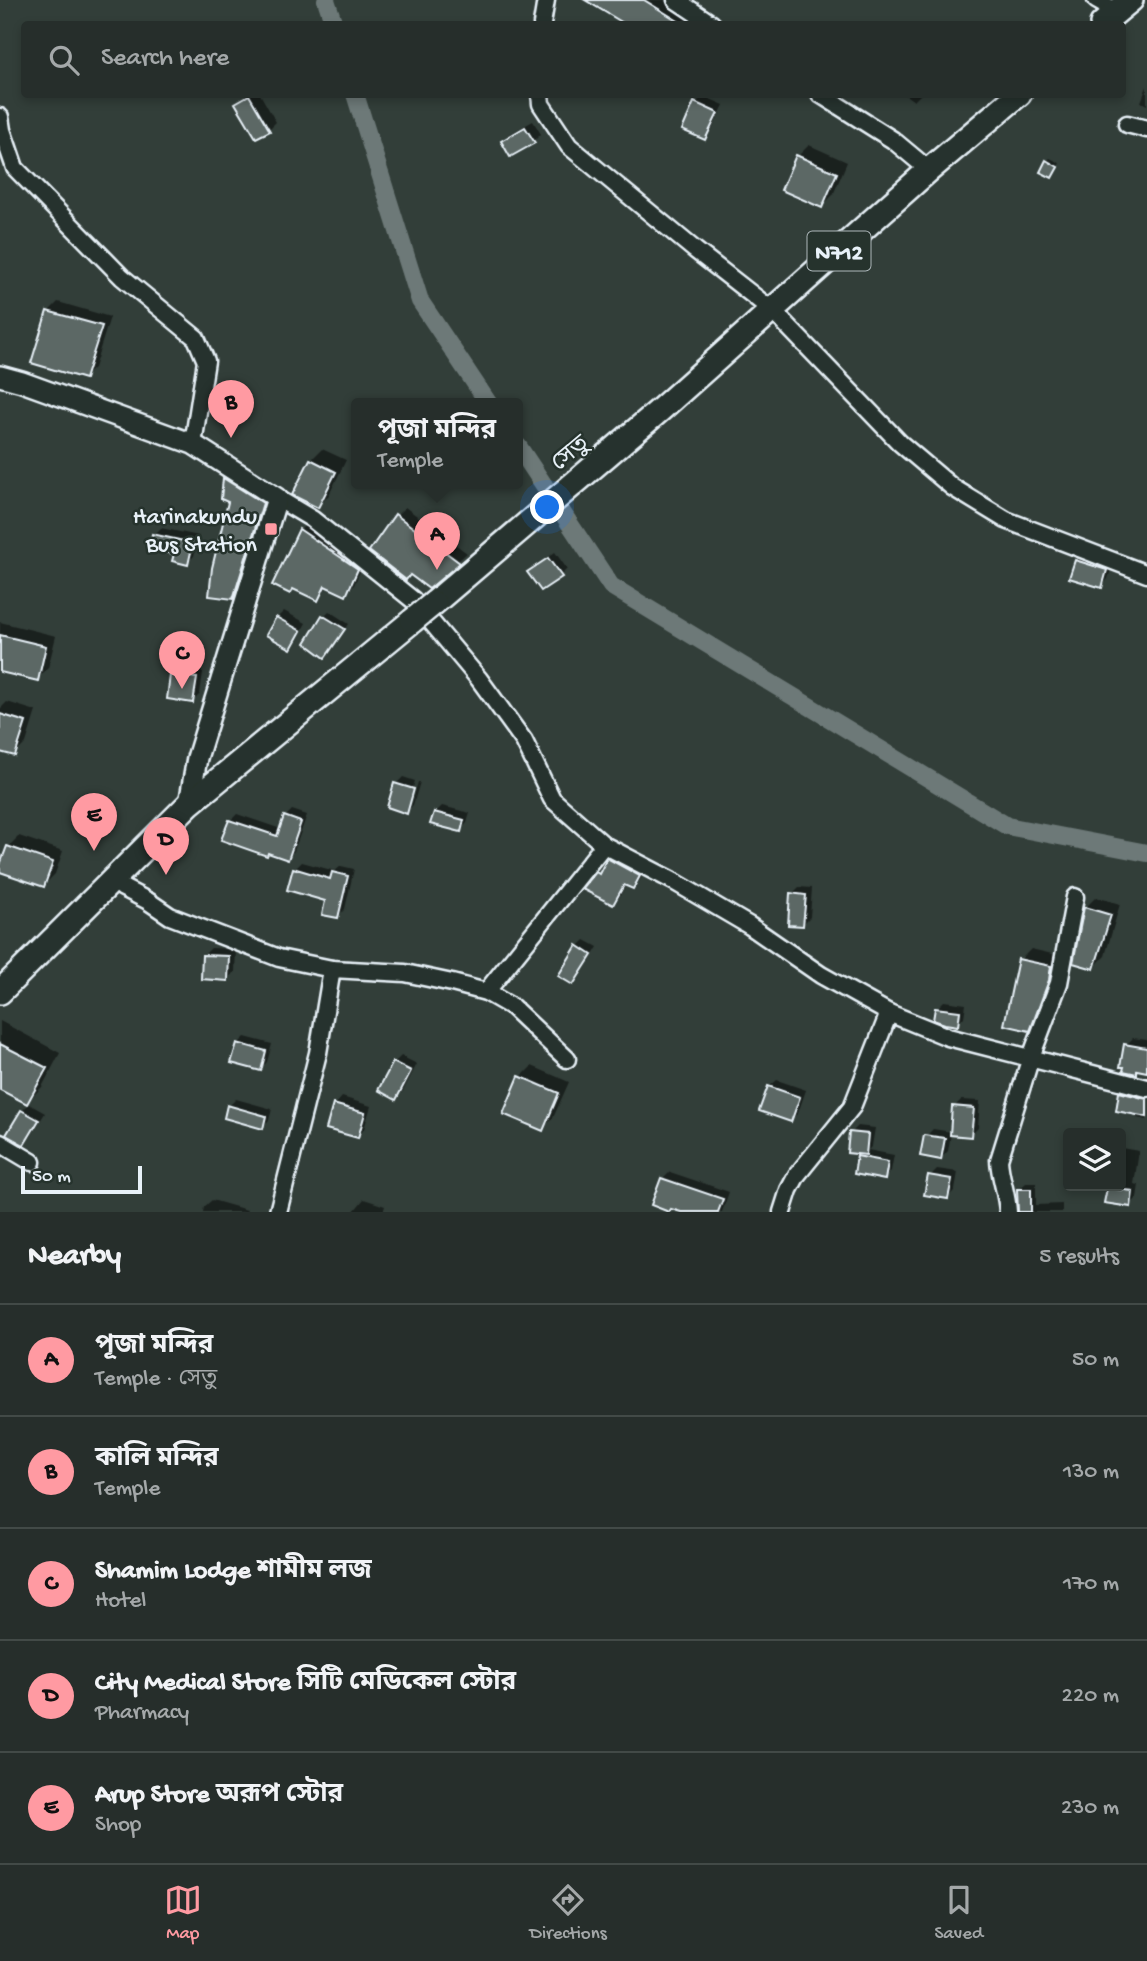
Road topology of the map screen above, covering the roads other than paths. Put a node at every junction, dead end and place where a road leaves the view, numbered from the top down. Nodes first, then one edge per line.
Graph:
1 (546, 0) edge
2 (676, 0) edge
3 (1096, 0) edge
4 (1117, 12) edge
5 (542, 21) edge
6 (708, 21) edge
7 (540, 98) edge
8 (826, 98) edge
9 (1014, 98) edge
10 (0, 117) edge
11 (1127, 124) dead end
12 (1147, 129) edge
13 (929, 170) junction
14 (773, 311) junction
15 (0, 376) edge
16 (193, 444) junction
17 (277, 498) junction
18 (1147, 574) edge
19 (188, 804) junction
20 (604, 845) junction
21 (113, 880) junction
22 (1075, 897) dead end
23 (332, 969) junction
24 (0, 992) edge
25 (486, 992) junction
26 (888, 1013) junction
27 (1031, 1057) junction
28 (568, 1059) dead end
29 (1147, 1088) edge
30 (0, 1143) edge
31 (32, 1162) dead end
32 (278, 1212) edge
33 (782, 1212) edge
34 (1008, 1212) edge

1 - 5 street
2 - 6 street
3 - 4 street
7 - 14 street
8 - 13 street
9 - 13 highway, N712
10 - 16 street
11 - 12 street
13 - 14 highway, N712
14 - 18 street
14 - 19 highway, সেতু / N712, bridge
15 - 16 main road
16 - 17 main road
17 - 19 main road
17 - 20 street
19 - 21 highway, N712
20 - 25 street
20 - 26 street
21 - 23 street
21 - 24 highway, N712
22 - 27 street
23 - 25 street
23 - 32 street
25 - 28 street
26 - 27 street
26 - 33 street
27 - 29 street
27 - 34 street
30 - 31 street

